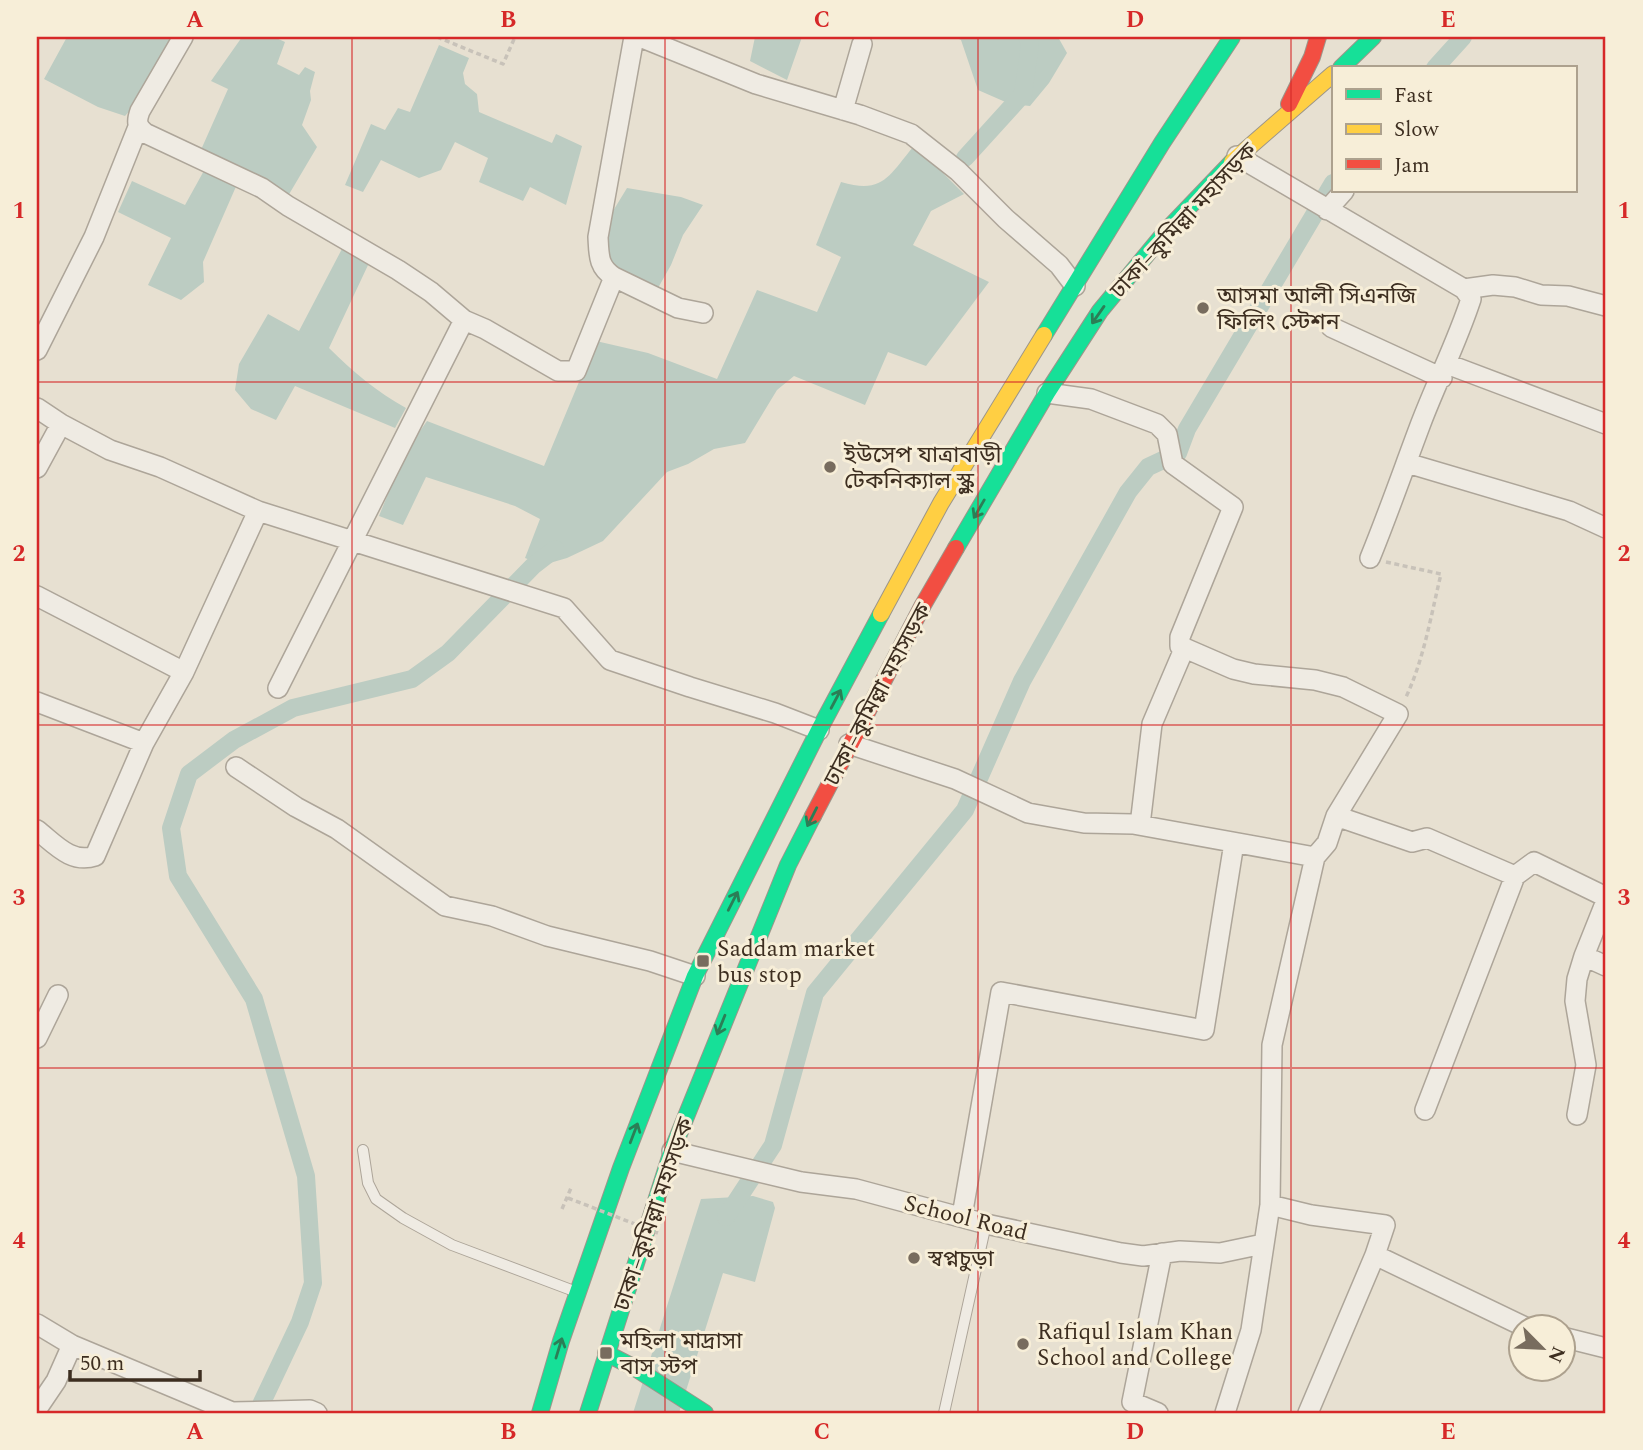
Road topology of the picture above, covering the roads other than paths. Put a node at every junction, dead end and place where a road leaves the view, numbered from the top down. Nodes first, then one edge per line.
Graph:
1 (183, 37) edge
2 (634, 37) edge
3 (640, 37) edge
4 (1232, 37) edge
5 (1318, 37) edge
6 (1373, 37) edge
7 (862, 44) dead end
8 (1342, 66) edge
9 (1332, 75) edge
10 (843, 110) junction
11 (1280, 119) junction
12 (138, 127) junction
13 (1237, 156) junction
14 (1343, 192) edge
15 (1327, 210) junction
16 (614, 277) junction
17 (1075, 286) junction
18 (1464, 289) junction
19 (1606, 306) edge
20 (703, 313) dead end
21 (464, 320) junction
22 (1331, 327) dead end
23 (37, 350) edge
24 (1444, 371) junction
25 (1047, 393) junction
26 (37, 408) edge
27 (61, 424) junction
28 (1606, 424) edge
29 (1407, 463) junction
30 (37, 468) edge
31 (258, 511) junction
32 (1606, 528) edge
33 (354, 542) junction
34 (1370, 558) road end
35 (37, 596) edge
36 (1184, 649) junction
37 (184, 672) junction
38 (278, 688) dead end
39 (37, 702) edge
40 (819, 730) junction
41 (144, 743) junction
42 (849, 744) junction
43 (236, 767) dead end
44 (1336, 816) junction
45 (1140, 825) junction
46 (37, 830) edge
47 (1234, 843) junction
48 (1315, 857) junction
49 (1515, 876) junction
50 (1606, 899) edge
51 (1584, 956) junction
52 (1606, 966) edge
53 (695, 976) junction
54 (58, 995) dead end
55 (37, 1038) edge
56 (1425, 1110) dead end
57 (1577, 1115) dead end
58 (363, 1150) dead end
59 (672, 1151) junction
60 (1270, 1205) junction
61 (962, 1216) junction
62 (986, 1224) junction
63 (1263, 1244) junction
64 (1161, 1253) junction
65 (1375, 1255) junction
66 (578, 1293) junction
67 (1506, 1318) edge
68 (37, 1324) edge
69 (1576, 1341) edge
70 (72, 1345) junction
71 (1606, 1349) edge
72 (606, 1353) junction
73 (37, 1409) edge
74 (702, 1411) edge
75 (232, 1412) edge
76 (317, 1413) edge
77 (540, 1413) edge
78 (588, 1413) edge
79 (944, 1413) edge
80 (1158, 1413) edge
81 (1224, 1413) edge
82 (1308, 1413) edge

1 - 12 street
2 - 16 street
3 - 10 street
4 - 17 main road, ঢাকা–কুমিল্লা মহাসড়ক
5 - 11 main road
6 - 8 main road
7 - 10 street
9 - 11 main road, ঢাকা–কুমিল্লা মহাসড়ক
10 - 17 street
11 - 13 main road, ঢাকা–কুমিল্লা মহাসড়ক
12 - 21 street
12 - 23 street
13 - 15 street
13 -> 25 main road, ঢাকা–কুমিল্লা মহাসড়ক
14 - 15 street
15 - 18 street
16 - 20 street
16 - 21 street
40 -> 17 main road, ঢাকা–কুমিল্লা মহাসড়ক
18 - 19 street
18 - 24 street
21 - 33 street
22 - 24 street
24 - 28 street
24 - 29 street
25 - 36 street
25 -> 42 main road, ঢাকা–কুমিল্লা মহাসড়ক
26 - 27 street
27 - 30 street
27 - 31 street
29 - 32 street
29 - 34 street
31 - 33 street
31 - 37 street
33 - 38 street
33 - 40 street
35 - 37 street
36 - 44 street
36 - 45 street
37 - 41 street
39 - 41 street
53 -> 40 main road, ঢাকা–কুমিল্লা মহাসড়ক
41 - 46 street
42 - 45 street
42 -> 59 main road, ঢাকা–কুমিল্লা মহাসড়ক
43 - 53 street
44 - 48 street
44 - 49 street
45 - 47 street
47 - 48 street
47 - 61 street
48 - 60 street
49 - 50 street
49 - 56 street
50 - 51 street
51 - 52 street
51 - 57 street
66 -> 53 main road, ঢাকা–কুমিল্লা মহাসড়ক
54 - 55 street
58 - 66 lane
59 - 61 street, School Road
59 - 72 main road, ঢাকা–কুমিল্লা মহাসড়ক
60 - 63 street
60 - 65 street
61 - 62 street, School Road
62 - 64 street, School Road
62 - 79 lane
63 - 64 street, School Road
63 - 81 street
64 - 80 street
65 - 67 street
65 - 82 street
77 -> 66 main road, ঢাকা–কুমিল্লা মহাসড়ক
68 - 70 street
69 - 71 street
70 - 73 street
70 - 75 street
72 - 74 main road
72 - 78 main road, ঢাকা–কুমিল্লা মহাসড়ক
75 - 76 street

